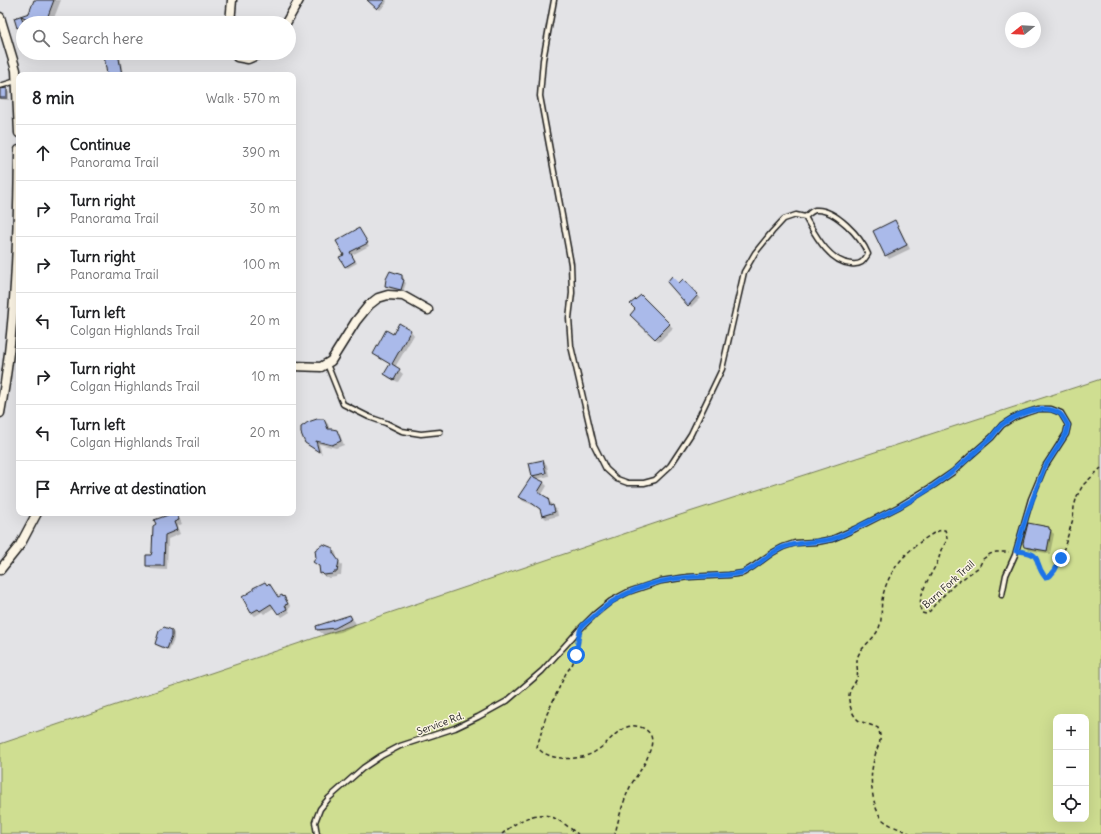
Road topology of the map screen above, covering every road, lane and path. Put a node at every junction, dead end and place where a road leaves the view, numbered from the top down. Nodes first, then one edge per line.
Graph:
1 (232, 0) edge
2 (299, 0) edge
3 (554, 0) edge
4 (231, 16) edge
5 (290, 16) edge
6 (0, 18) edge
7 (16, 81) joint
8 (0, 86) edge
9 (804, 217) junction
10 (16, 258) edge
11 (428, 310) dead end
12 (326, 363) junction
13 (296, 366) edge
14 (3, 380) edge
15 (0, 413) edge
16 (440, 432) dead end
17 (1101, 468) edge
18 (35, 516) edge
19 (1016, 551) junction
20 (0, 570) edge
21 (1002, 594) dead end
22 (580, 629) junction
23 (316, 834) edge
24 (502, 834) edge
25 (578, 834) edge
26 (615, 834) edge
27 (911, 834) edge

1 - 4 street
2 - 5 street
3 - 9 lane
6 - 7 street
7 - 8 lane
9 - 9 lane
10 - 14 street
11 - 12 street
12 - 13 street
12 - 16 lane
14 - 15 street
17 - 19 path
18 - 20 street
19 - 21 lane, Service Rd.
19 - 22 lane, Service Rd.
19 - 27 path, Barn Fork Trail
22 - 23 lane, Service Rd.
22 - 26 path
24 - 25 path

